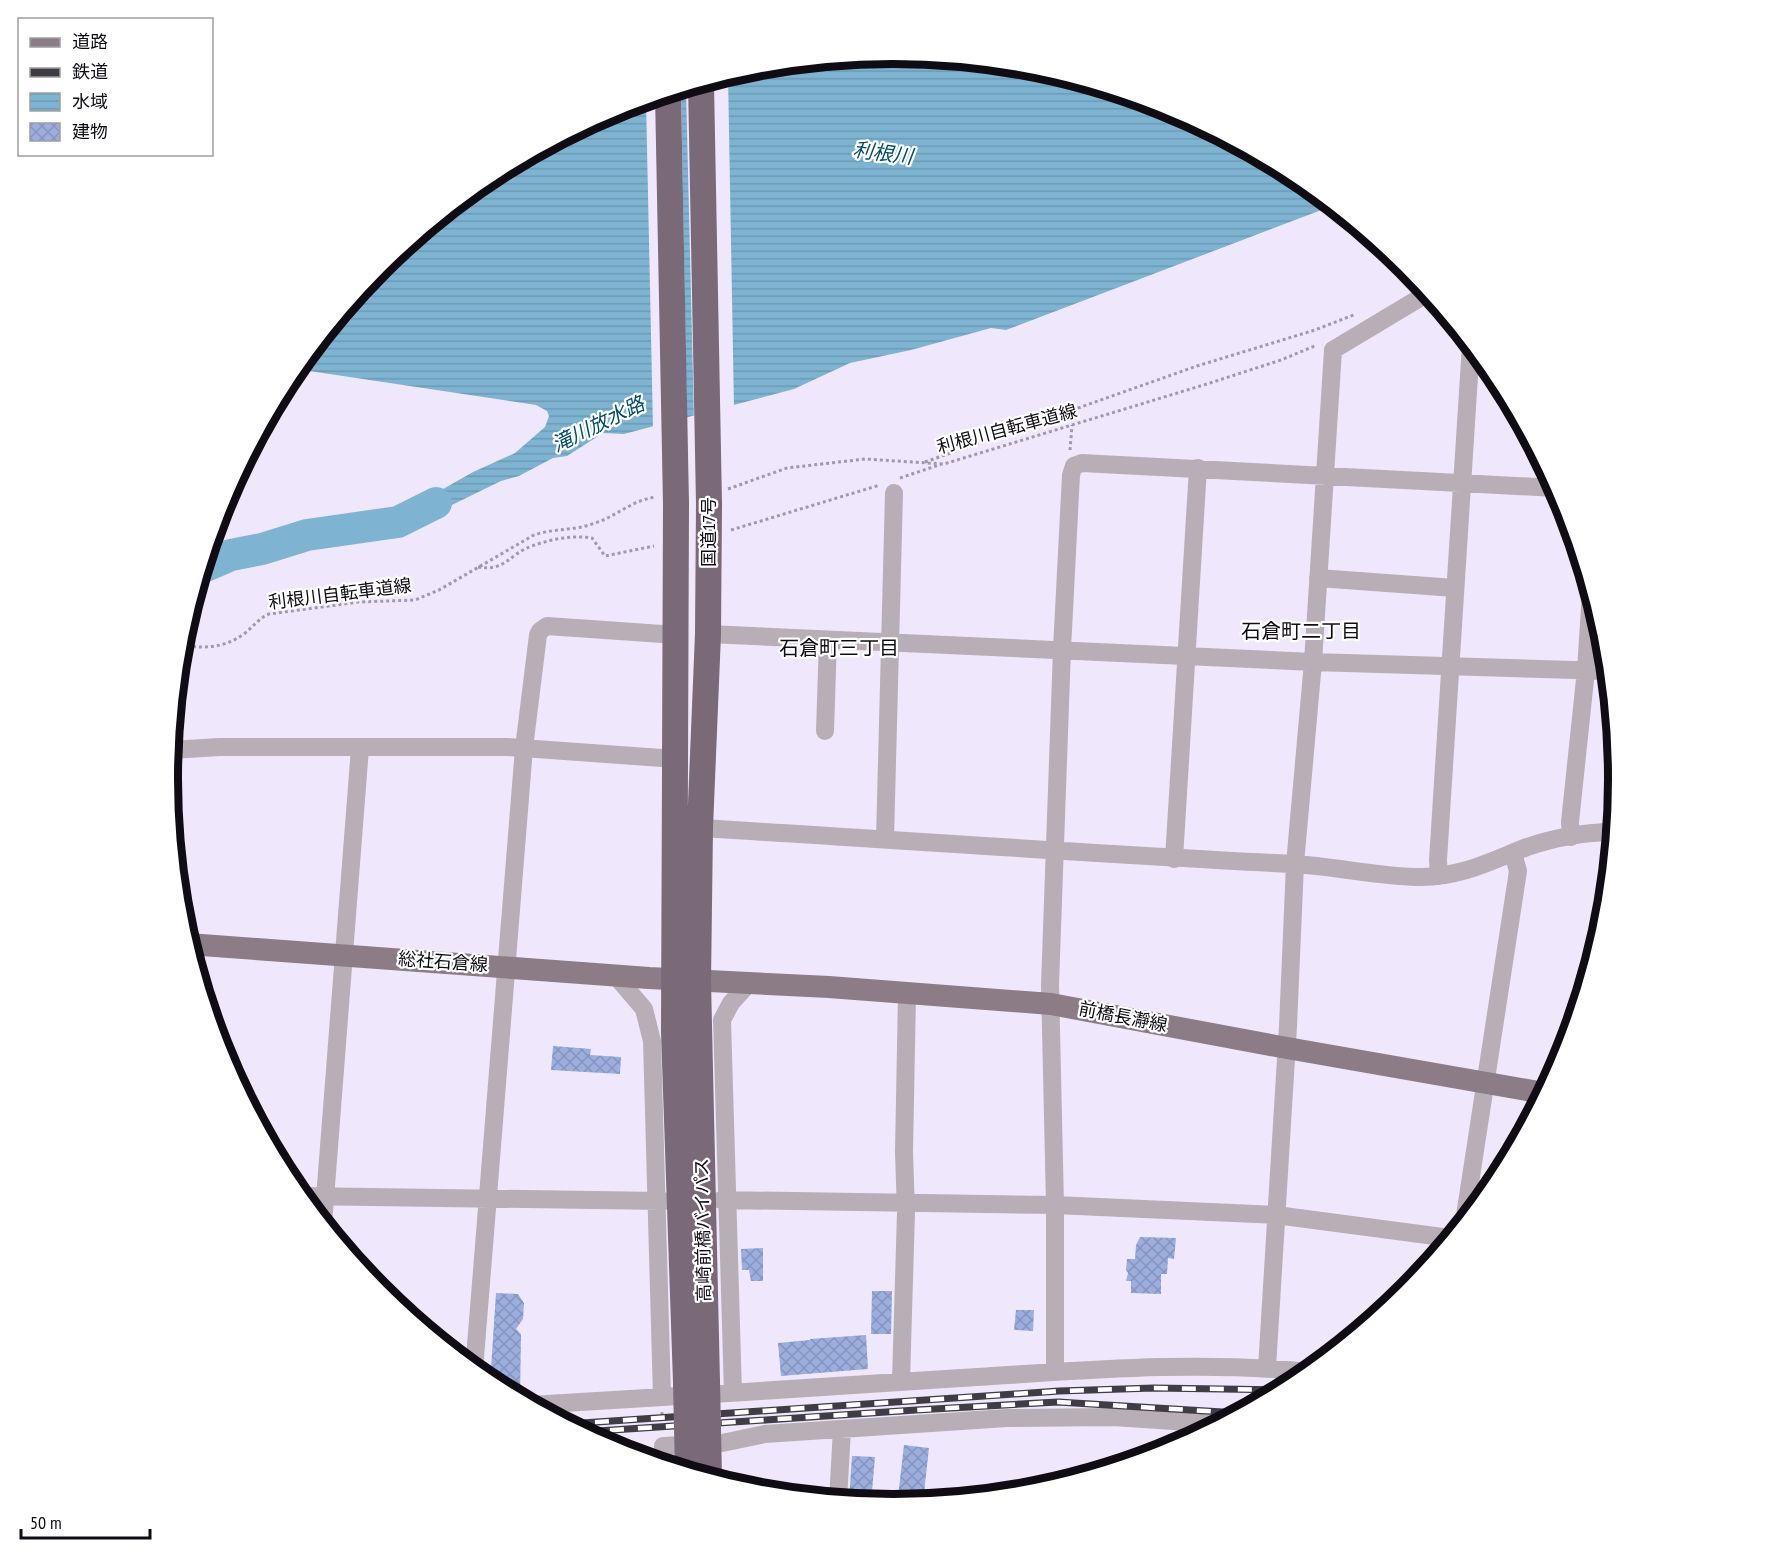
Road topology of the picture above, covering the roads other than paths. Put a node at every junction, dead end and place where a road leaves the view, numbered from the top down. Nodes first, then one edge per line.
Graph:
1 (701, 91) edge
2 (668, 101) edge
3 (1421, 297) edge
4 (1470, 358) edge
5 (1198, 468) junction
6 (1325, 476) junction
7 (1462, 483) junction
8 (890, 486) road end
9 (1545, 487) edge
10 (1318, 578) junction
11 (1455, 588) junction
12 (1589, 618) edge
13 (708, 634) junction
14 (677, 635) junction
15 (828, 640) junction
16 (890, 642) junction
17 (1062, 649) junction
18 (1187, 655) junction
19 (1313, 662) junction
20 (1450, 666) junction
21 (1586, 670) junction
22 (1599, 671) edge
23 (825, 731) dead end
24 (360, 748) junction
25 (524, 748) junction
26 (179, 749) edge
27 (676, 759) junction
28 (700, 828) junction
29 (1605, 833) edge
30 (1571, 837) junction
31 (885, 839) junction
32 (1054, 849) junction
33 (1513, 853) junction
34 (1174, 859) junction
35 (1296, 864) junction
36 (1439, 876) junction
37 (198, 945) edge
38 (345, 954) junction
39 (506, 967) junction
40 (615, 975) junction
41 (686, 980) junction
42 (749, 983) junction
43 (907, 994) junction
44 (1051, 1004) junction
45 (1287, 1048) junction
46 (1486, 1083) junction
47 (1536, 1092) edge
48 (312, 1196) edge
49 (326, 1197) junction
50 (487, 1198) junction
51 (660, 1201) junction
52 (724, 1201) junction
53 (906, 1203) junction
54 (1055, 1205) junction
55 (1467, 1206) edge
56 (324, 1213) edge
57 (1276, 1215) junction
58 (1442, 1237) edge
59 (475, 1359) edge
60 (1267, 1368) junction
61 (1055, 1371) junction
62 (1295, 1371) edge
63 (697, 1382) junction
64 (901, 1382) junction
65 (733, 1393) junction
66 (662, 1397) junction
67 (545, 1404) edge
68 (1205, 1423) edge
69 (842, 1430) junction
70 (663, 1455) edge
71 (689, 1464) edge
72 (708, 1470) edge
73 (838, 1492) edge

1 - 13 highway, 国道17号, bridge
2 - 14 highway, 国道17号, bridge
3 - 6 street
4 - 7 street
5 - 6 street
5 - 17 street
5 - 18 street
6 - 7 street
6 - 10 street
7 - 9 street
7 - 11 street
8 - 16 street
10 - 11 street
10 - 19 street
11 - 20 street
12 - 21 street
13 - 15 street
13 - 28 highway, 国道17号
14 - 25 street
14 - 27 highway, 国道17号
15 - 16 street
15 - 23 street
16 - 17 street
16 - 31 street
17 - 18 street
17 - 32 street
18 - 19 street
18 - 34 street
19 - 20 street
19 - 35 street
20 - 21 street
20 - 36 street
21 - 22 street
21 - 30 street
24 - 25 street
24 - 26 street
24 - 38 street
25 - 27 street
25 - 39 street
27 - 41 highway, 国道17号
28 - 31 street
28 - 41 highway, 国道17号
29 - 30 street
30 - 33 street
31 - 32 street
32 - 34 street
32 - 44 street
33 - 36 street
33 - 46 street
34 - 35 street
35 - 36 street
35 - 45 street
37 - 38 main road, 総社石倉線
38 - 39 main road, 総社石倉線
38 - 49 street
39 - 40 main road, 総社石倉線
39 - 50 street
40 - 41 main road, 総社石倉線
40 - 51 street
41 - 42 main road, 前橋長瀞線
41 - 63 highway, 高崎前橋バイパス
42 - 43 main road, 前橋長瀞線
42 - 52 street
43 - 44 main road, 前橋長瀞線
43 - 53 street
44 - 45 main road, 前橋長瀞線
44 - 54 street
45 - 46 main road, 前橋長瀞線
45 - 57 street
46 - 47 main road, 前橋長瀞線
46 - 55 street
48 - 49 street
49 - 50 street
49 - 56 street
50 - 51 street
50 - 59 street
51 - 66 street
52 - 53 street
52 - 65 street
53 - 54 street
53 - 64 street
54 - 57 street
54 - 61 street
57 - 58 street
57 - 60 street
60 - 61 street
60 - 62 street
61 - 64 street
63 - 71 highway, 高崎前橋バイパス, bridge
63 - 72 highway, 高崎前橋バイパス, bridge
64 - 65 street
65 - 66 street
66 - 67 street
68 - 69 street
69 - 70 street
69 - 73 street

